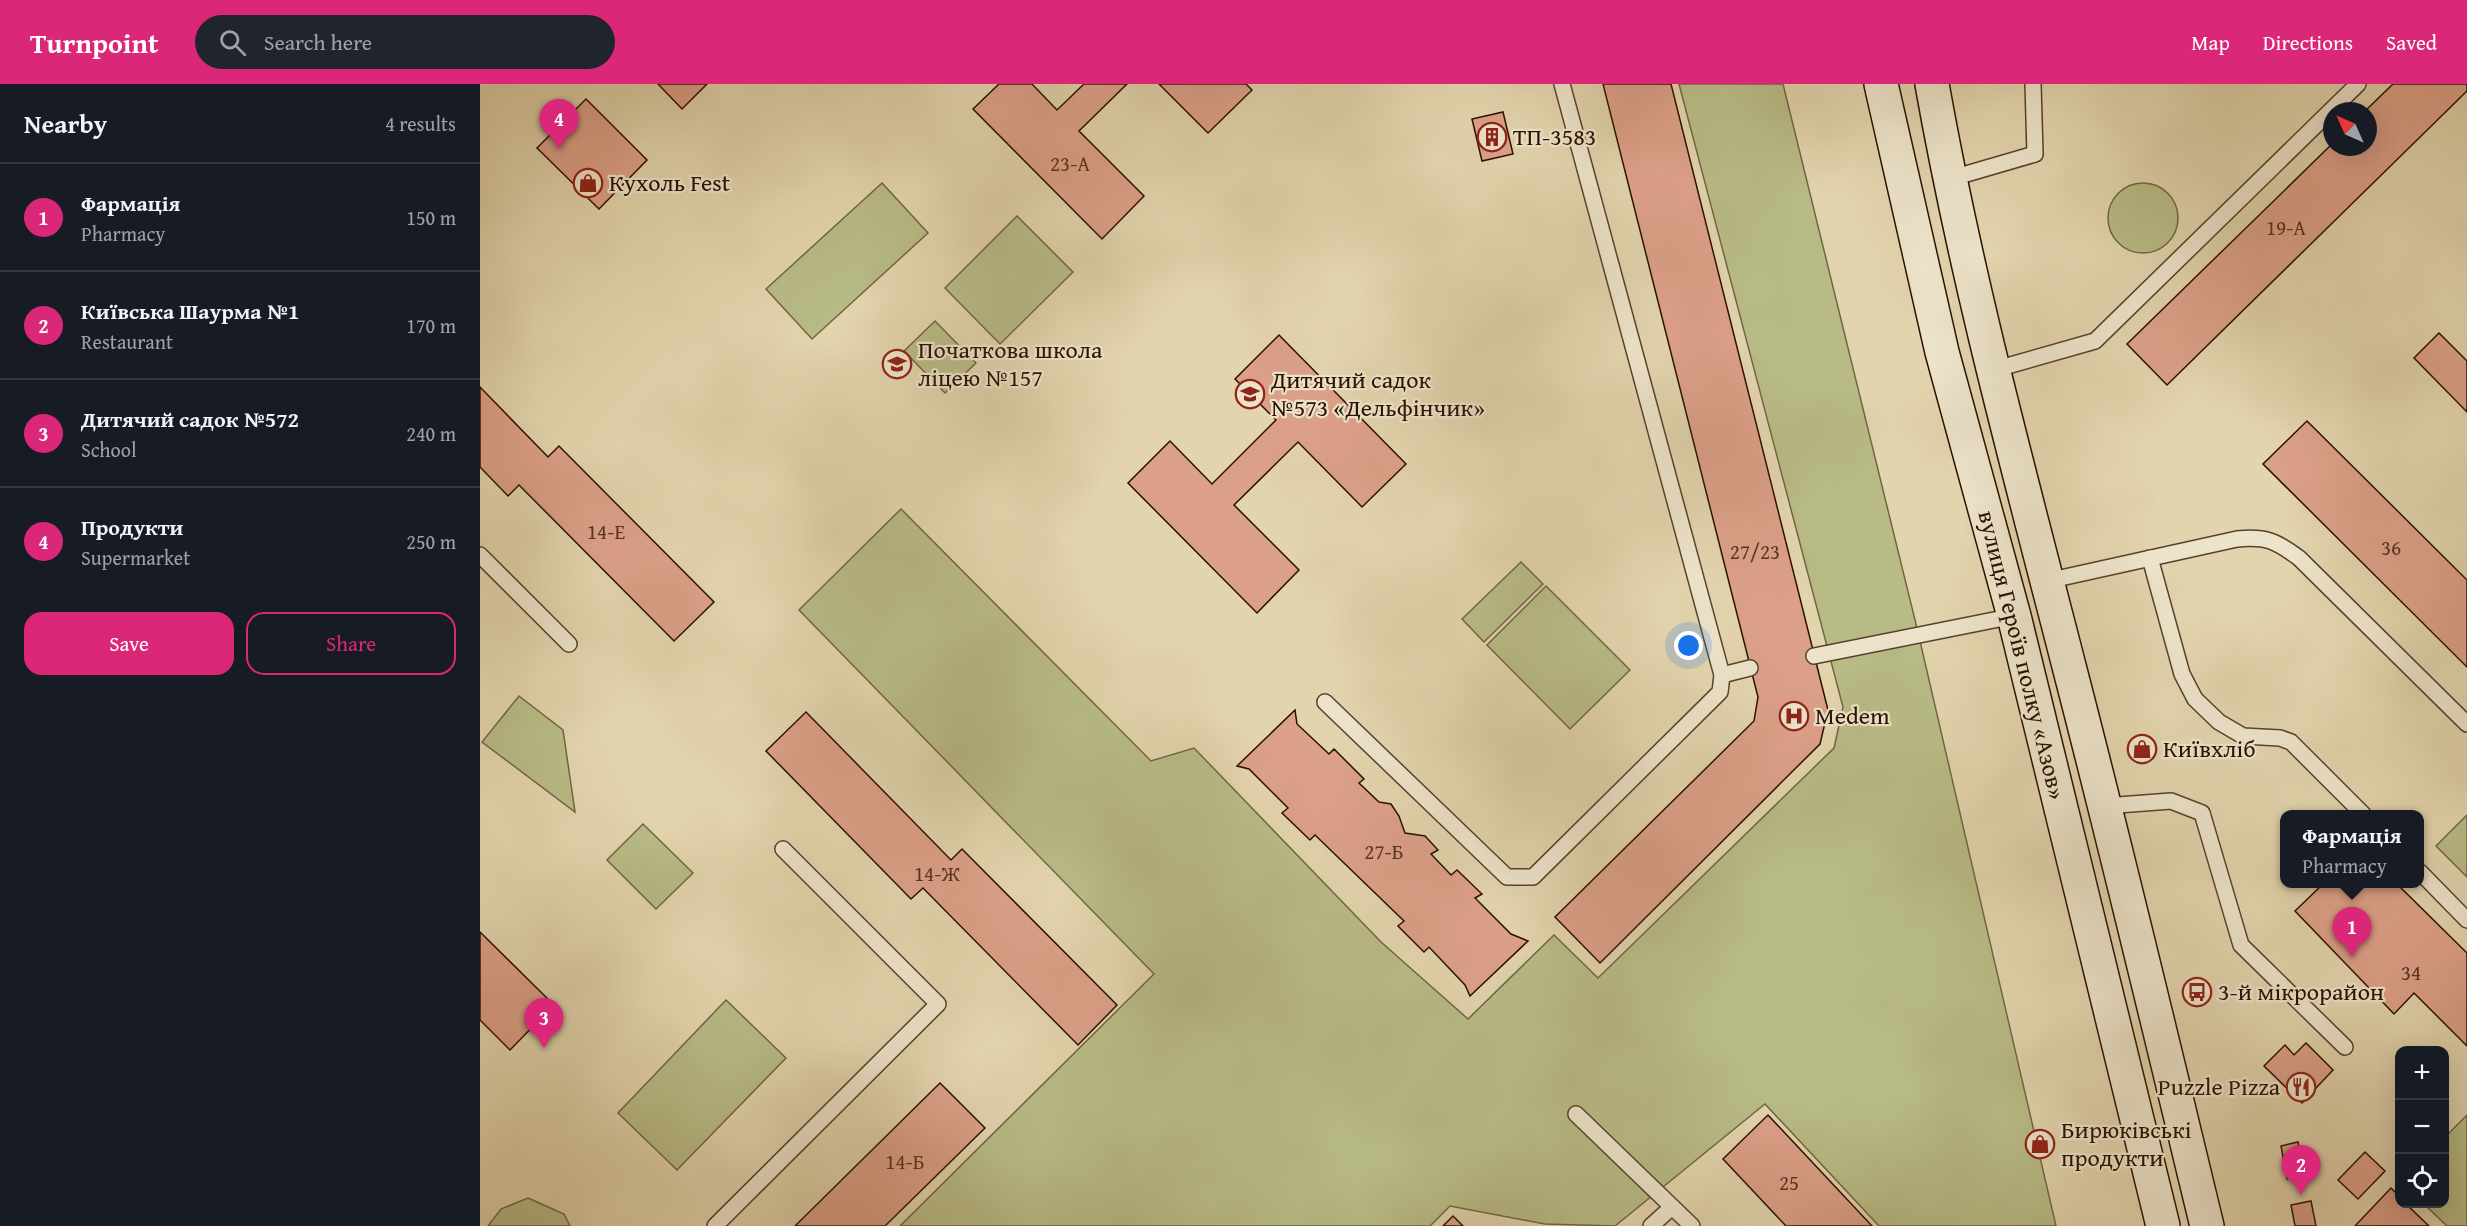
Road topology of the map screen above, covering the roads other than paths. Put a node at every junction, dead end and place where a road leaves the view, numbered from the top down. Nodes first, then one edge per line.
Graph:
1 (1562, 84) edge
2 (1881, 84) edge
3 (1932, 84) edge
4 (2034, 84) edge
5 (2358, 84) edge
6 (1949, 179) junction
7 (1993, 370) junction
8 (480, 555) edge
9 (2150, 558) junction
10 (2048, 581) junction
11 (2014, 616) junction
12 (569, 644) dead end
13 (1814, 656) dead end
14 (1750, 668) dead end
15 (1722, 675) junction
16 (1325, 702) dead end
17 (2467, 724) edge
18 (2105, 806) junction
19 (2359, 810) edge
20 (783, 849) dead end
21 (2424, 876) edge
22 (2467, 920) edge
23 (2345, 1047) dead end
24 (1576, 1114) dead end
25 (1672, 1207) junction
26 (715, 1226) edge
27 (1651, 1226) edge
28 (1692, 1226) edge
29 (2163, 1226) edge
30 (2207, 1226) edge

1 - 15 lane
2 - 11 main road, вулиця Героїв полку «Азов»
3 - 6 main road, вулиця Героїв полку «Азов»
4 - 6 lane
5 - 7 lane
6 - 7 main road, вулиця Героїв полку «Азов»
7 - 10 main road, вулиця Героїв полку «Азов»
8 - 12 lane
9 - 10 lane
9 - 17 lane
9 - 19 lane
10 - 18 main road, вулиця Героїв полку «Азов»
11 - 13 lane
11 - 29 main road, вулиця Героїв полку «Азов»
14 - 15 lane
15 - 16 lane
18 - 23 lane
18 - 30 main road, вулиця Героїв полку «Азов»
20 - 26 lane
21 - 22 lane
24 - 25 lane
25 - 27 lane
25 - 28 lane

